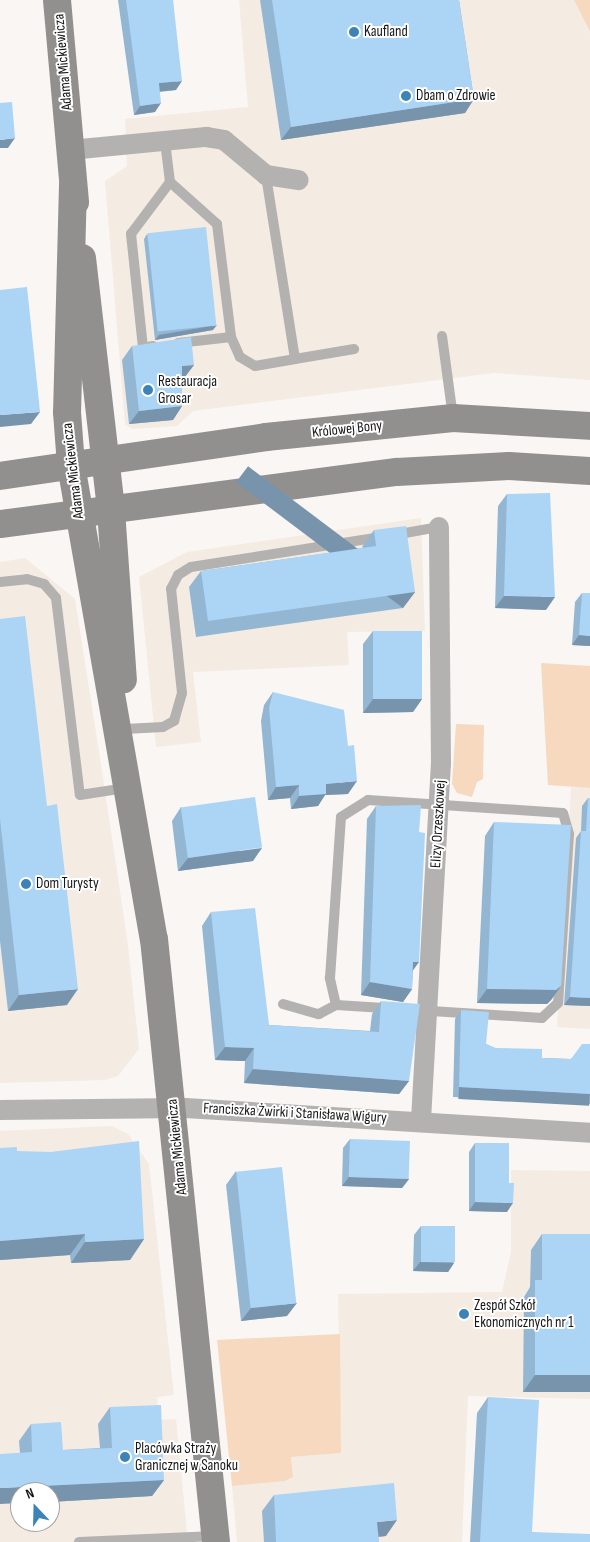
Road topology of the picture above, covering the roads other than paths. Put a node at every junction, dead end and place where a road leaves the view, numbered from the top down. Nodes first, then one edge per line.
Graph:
1 (57, 0) edge
2 (165, 140) junction
3 (70, 150) junction
4 (266, 175) junction
5 (299, 180) dead end
6 (170, 182) junction
7 (73, 185) junction
8 (442, 336) dead end
9 (231, 337) junction
10 (354, 349) dead end
11 (295, 359) junction
12 (453, 418) junction
13 (590, 426) edge
14 (106, 461) junction
15 (71, 465) junction
16 (590, 471) edge
17 (0, 476) edge
18 (111, 510) junction
19 (78, 514) junction
20 (0, 524) edge
21 (439, 528) joint
22 (0, 582) edge
23 (125, 742) junction
24 (129, 788) junction
25 (439, 802) junction
26 (283, 1004) dead end
27 (336, 1005) junction
28 (427, 1011) junction
29 (173, 1108) junction
30 (0, 1110) edge
31 (421, 1120) junction
32 (590, 1132) edge
33 (216, 1539) edge
34 (79, 1542) edge

1 - 3 street, Adama Mickiewicza
2 - 3 street
2 - 4 street
2 - 6 lane
3 - 7 street, Adama Mickiewicza
4 - 5 street
4 - 11 lane
6 - 9 lane
6 - 9 lane
7 - 14 street, Adama Mickiewicza
7 - 15 street, Adama Mickiewicza
8 - 12 lane
9 - 11 lane
10 - 11 lane
12 - 13 street, Królowej Bony
12 - 14 street, Królowej Bony
14 - 15 street, Królowej Bony
14 - 18 street, Adama Mickiewicza
15 - 17 street, Królowej Bony
15 - 19 street, Adama Mickiewicza
16 - 18 street
18 - 19 street
18 - 23 street, Adama Mickiewicza
19 - 20 street
19 - 23 street, Adama Mickiewicza
21 - 23 lane
21 - 25 street, Elizy Orzeszkowej
22 - 24 lane
23 - 24 street, Adama Mickiewicza
24 - 29 street, Adama Mickiewicza
25 - 27 lane
25 - 28 street, Elizy Orzeszkowej
25 - 28 lane
26 - 27 lane
27 - 28 lane
28 - 31 street, Elizy Orzeszkowej
29 - 30 street, Franciszka Żwirki i Stanisława Wigury
29 - 31 street, Franciszka Żwirki i Stanisława Wigury
29 - 33 street, Adama Mickiewicza
31 - 32 street, Franciszka Żwirki i Stanisława Wigury
33 - 34 lane

